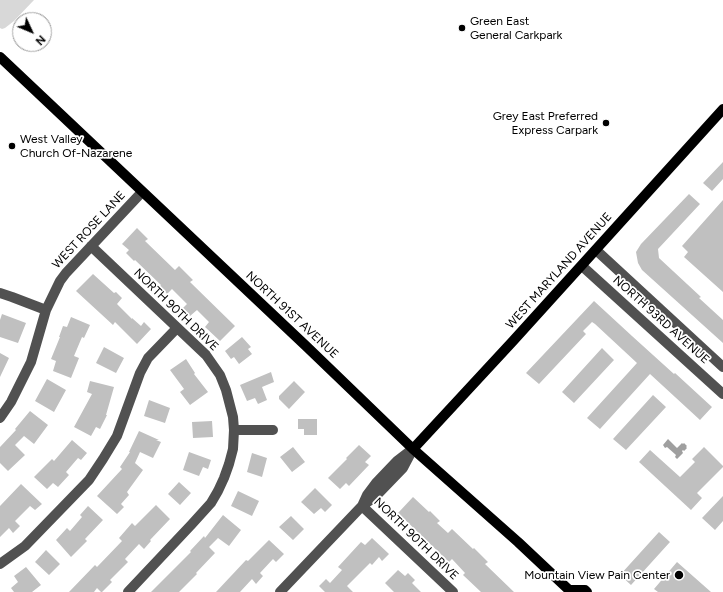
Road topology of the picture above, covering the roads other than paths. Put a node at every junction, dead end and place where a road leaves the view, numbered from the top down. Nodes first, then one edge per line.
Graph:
1 (0, 57) edge
2 (723, 109) edge
3 (142, 192) junction
4 (91, 246) junction
5 (596, 250) junction
6 (582, 266) junction
7 (0, 293) edge
8 (46, 310) junction
9 (177, 328) junction
10 (723, 367) edge
11 (723, 394) edge
12 (0, 418) edge
13 (234, 430) junction
14 (273, 430) dead end
15 (413, 449) junction
16 (362, 506) junction
17 (0, 564) edge
18 (568, 591) edge
19 (128, 592) edge
20 (280, 592) edge
21 (453, 592) edge
22 (587, 592) edge

1 - 3 main road, NORTH 91ST AVENUE
2 - 5 main road, WEST MARYLAND AVENUE
3 - 4 street, WEST ROSE LANE
3 - 15 main road, NORTH 91ST AVENUE
4 - 8 street, WEST ROSE LANE
4 - 9 street, NORTH 90TH DRIVE
5 - 6 main road, WEST MARYLAND AVENUE
5 - 10 street, NORTH 93RD AVENUE
6 - 11 street, NORTH 93RD AVENUE
6 - 15 main road, WEST MARYLAND AVENUE
7 - 8 street
8 - 12 street, WEST ROSE LANE
9 - 13 street, NORTH 90TH DRIVE
9 - 17 street
13 - 14 street
13 - 19 street, NORTH 90TH DRIVE
15 - 16 street, WEST MARYLAND AVENUE
15 - 18 main road, NORTH 91ST AVENUE
16 - 20 street, WEST MARYLAND AVENUE
16 - 21 street, NORTH 90TH DRIVE
18 - 22 main road, NORTH 91ST AVENUE

